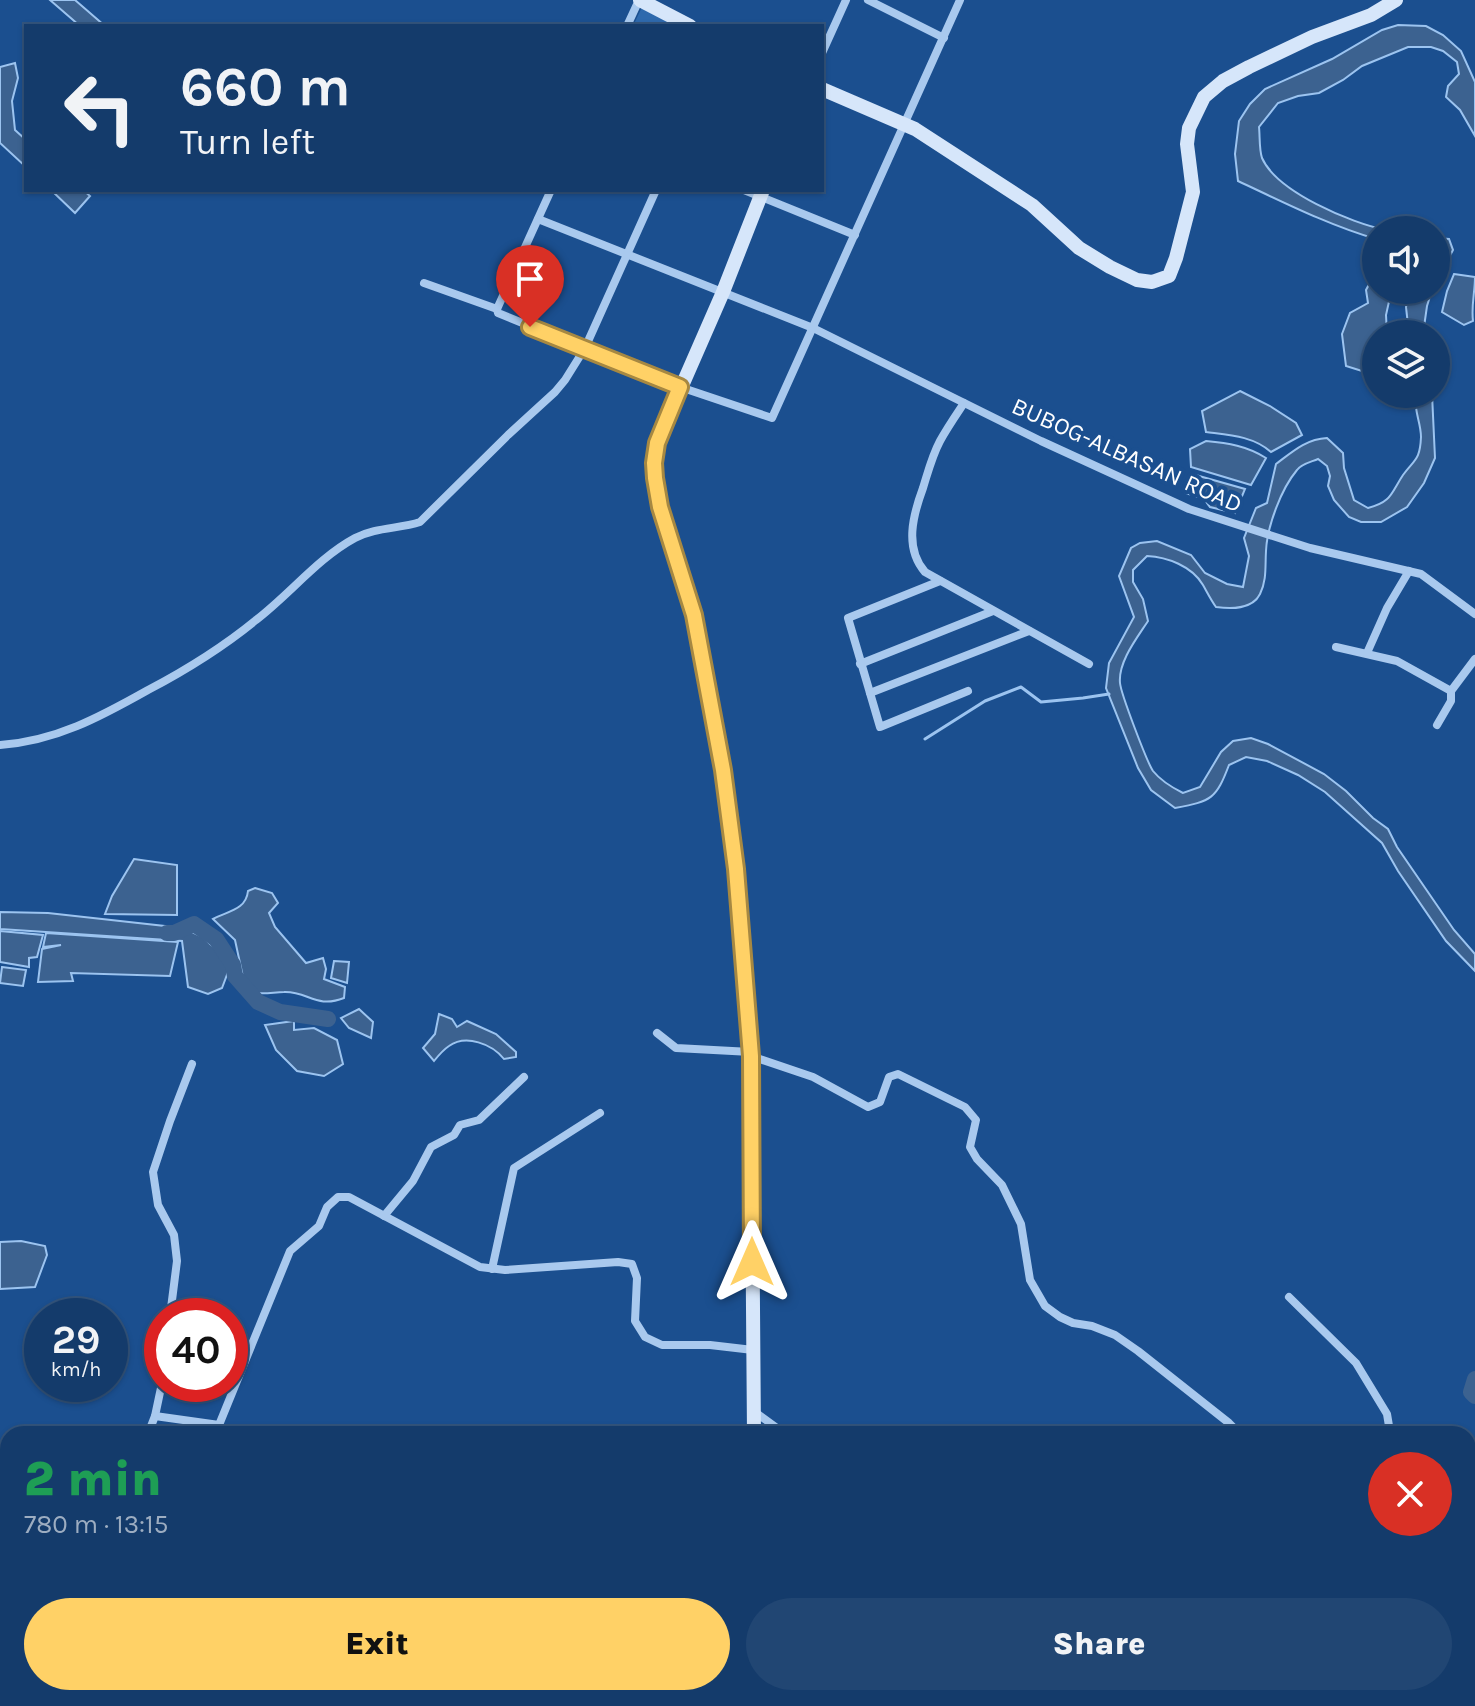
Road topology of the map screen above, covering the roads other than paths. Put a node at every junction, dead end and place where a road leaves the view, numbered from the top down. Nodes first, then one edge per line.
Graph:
1 (639, 0) edge
2 (846, 0) edge
3 (868, 0) edge
4 (960, 0) edge
5 (1396, 0) edge
6 (628, 24) edge
7 (686, 24) edge
8 (944, 38) junction
9 (824, 49) edge
10 (824, 90) edge
11 (904, 124) junction
12 (550, 192) edge
13 (655, 192) edge
14 (762, 193) edge
15 (538, 219) junction
16 (855, 235) junction
17 (627, 254) junction
18 (424, 283) dead end
19 (723, 292) junction
20 (497, 309) junction
21 (813, 328) junction
22 (585, 348) junction
23 (680, 387) junction
24 (964, 403) junction
25 (1409, 571) junction
26 (940, 581) junction
27 (993, 611) junction
28 (1475, 612) edge
29 (1029, 631) junction
30 (1336, 647) dead end
31 (1367, 653) junction
32 (1475, 659) edge
33 (860, 664) junction
34 (1089, 664) dead end
35 (968, 691) dead end
36 (1451, 691) junction
37 (870, 693) junction
38 (1437, 725) dead end
39 (0, 745) edge
40 (657, 1033) dead end
41 (751, 1054) junction
42 (192, 1064) dead end
43 (524, 1077) dead end
44 (600, 1113) dead end
45 (384, 1216) junction
46 (492, 1269) junction
47 (1289, 1297) dead end
48 (172, 1298) edge
49 (753, 1350) junction
50 (158, 1402) edge
51 (754, 1411) junction
52 (155, 1416) junction
53 (219, 1425) joint
54 (151, 1426) edge
55 (754, 1426) edge
56 (774, 1426) edge
57 (1232, 1426) edge
58 (1389, 1426) edge

1 - 6 street
1 - 7 street
2 - 9 street
3 - 8 street
4 - 8 street
5 - 11 street
8 - 11 street
10 - 11 street
11 - 16 street
12 - 15 street
13 - 17 street
14 - 16 street
14 - 19 street
15 - 17 street, BUBOG-ALBASAN ROAD
15 - 20 street
16 - 21 street
17 - 19 street, BUBOG-ALBASAN ROAD
17 - 22 street
18 - 20 street
19 - 21 street, BUBOG-ALBASAN ROAD
19 - 23 street
20 - 22 street
21 - 23 street
21 - 24 street, BUBOG-ALBASAN ROAD
22 - 23 street
22 - 39 street
23 - 41 street
24 - 25 street, BUBOG-ALBASAN ROAD
24 - 26 street
25 - 28 street, BUBOG-ALBASAN ROAD
25 - 31 street
26 - 27 street
26 - 33 street
27 - 29 street
27 - 33 street
29 - 34 street
29 - 37 street
30 - 31 street
31 - 36 street
32 - 36 street
33 - 37 street
35 - 37 street
36 - 38 street
40 - 41 street
41 - 49 street
41 - 57 street
42 - 48 street
43 - 45 street
44 - 46 street
45 - 46 street
45 - 53 street
46 - 49 street
47 - 58 street
49 - 51 street
50 - 52 street
51 - 55 street
51 - 56 street
52 - 53 street
52 - 54 street

